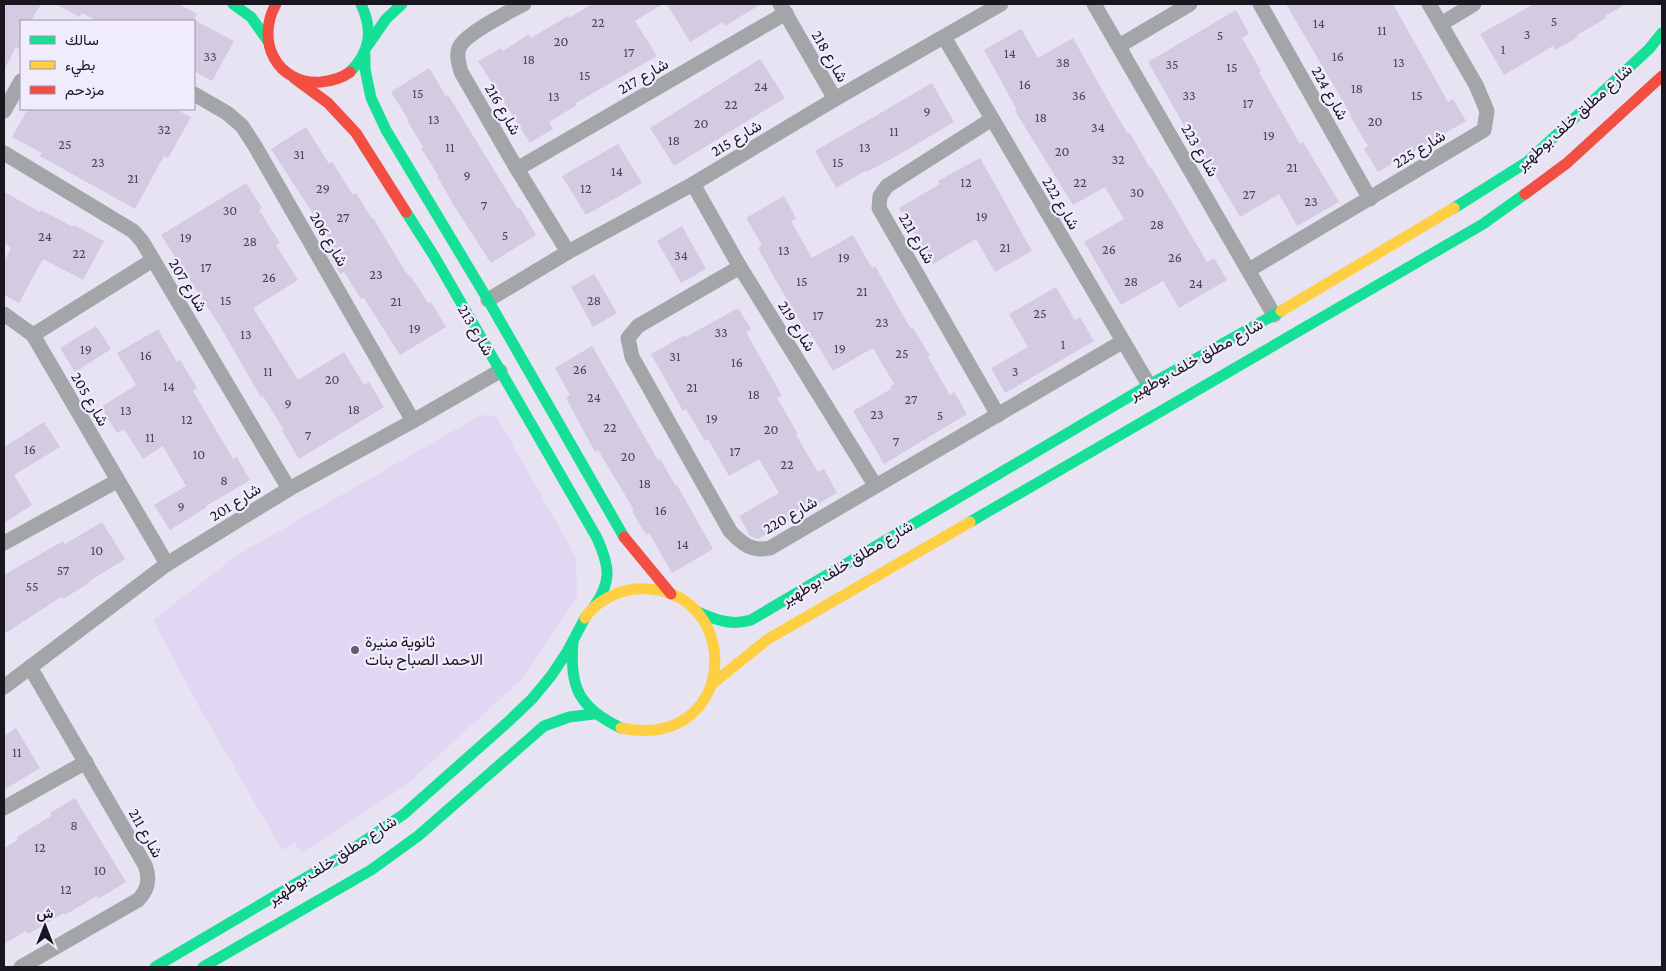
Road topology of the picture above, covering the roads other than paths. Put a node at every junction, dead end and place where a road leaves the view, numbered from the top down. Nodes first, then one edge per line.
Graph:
1 (233, 4) edge
2 (276, 4) edge
3 (361, 4) edge
4 (402, 4) edge
5 (524, 4) edge
6 (1001, 4) edge
7 (1094, 4) edge
8 (1190, 4) edge
9 (1260, 4) edge
10 (1429, 4) edge
11 (1474, 4) edge
12 (783, 8) edge
13 (1441, 24) junction
14 (1662, 33) edge
15 (944, 37) junction
16 (268, 41) junction
17 (1119, 46) junction
18 (366, 50) junction
19 (1662, 76) edge
20 (294, 78) junction
21 (20, 82) edge
22 (195, 95) edge
23 (835, 99) junction
24 (4, 111) edge
25 (992, 120) junction
26 (4, 154) edge
27 (517, 169) junction
28 (693, 184) junction
29 (1370, 199) junction
30 (568, 252) junction
31 (153, 260) junction
32 (740, 267) junction
33 (1250, 270) junction
34 (488, 300) junction
35 (4, 314) edge
36 (1274, 315) junction
37 (33, 335) junction
38 (1122, 342) junction
39 (500, 371) junction
40 (1148, 385) junction
41 (998, 414) junction
42 (413, 421) junction
43 (117, 480) junction
44 (875, 485) junction
45 (289, 489) junction
46 (4, 543) edge
47 (167, 564) junction
48 (671, 594) junction
49 (594, 607) junction
50 (698, 612) junction
51 (573, 642) junction
52 (30, 668) junction
53 (712, 684) junction
54 (4, 687) edge
55 (594, 714) junction
56 (86, 762) junction
57 (4, 808) edge
58 (21, 967) edge
59 (155, 967) edge
60 (203, 967) edge

1 - 16 main road
2 - 16 main road
3 - 18 main road, شارع 213
4 - 18 main road
5 - 27 street, شارع 216
6 - 15 street, شارع 215
7 - 17 street, شارع 223
8 - 17 street
9 - 29 street, شارع 224
10 - 13 street, شارع 225
11 - 13 street
12 - 23 street, شارع 218
12 - 27 street, شارع 217
13 - 29 street, شارع 225
14 - 36 main road, شارع مطلق خلف بوطهير
15 - 23 street, شارع 215
15 - 25 street, شارع 222
16 - 20 main road, شارع 213
17 - 33 street, شارع 223
18 - 20 main road
18 - 34 main road, شارع 213
19 - 53 main road, شارع مطلق خلف بوطهير
20 - 39 main road, شارع 213
21 - 24 street
22 - 42 street, شارع 206
23 - 28 street, شارع 215
25 - 38 street, شارع 222
25 - 41 street, شارع 221
26 - 31 street, شارع 207
27 - 30 street, شارع 216
28 - 30 street, شارع 215
28 - 32 street, شارع 219
29 - 33 street, شارع 225
30 - 34 street, شارع 215
31 - 37 street
31 - 45 street, شارع 207
32 - 44 street, شارع 219
32 - 44 street, شارع 220
33 - 36 street, شارع 223
34 - 48 main road, شارع 213
35 - 37 street, شارع 205
36 - 40 main road, شارع مطلق خلف بوطهير
37 - 43 street, شارع 205
38 - 40 street, شارع 222
38 - 41 street, شارع 220
39 - 42 street, شارع 201
39 - 49 main road, شارع 213
40 - 50 main road, شارع مطلق خلف بوطهير
41 - 44 street, شارع 220
42 - 45 street, شارع 201
43 - 46 street
43 - 47 street, شارع 205
45 - 47 street, شارع 201
47 - 52 street, شارع 201
48 - 49 main road
48 - 50 main road
49 - 51 main road
50 - 53 main road
51 - 55 main road
51 - 59 main road, شارع مطلق خلف بوطهير
52 - 54 street, شارع 201
52 - 56 street, شارع 211
53 - 55 main road
55 - 60 main road, شارع مطلق خلف بوطهير
56 - 57 street
56 - 58 street, شارع 211

